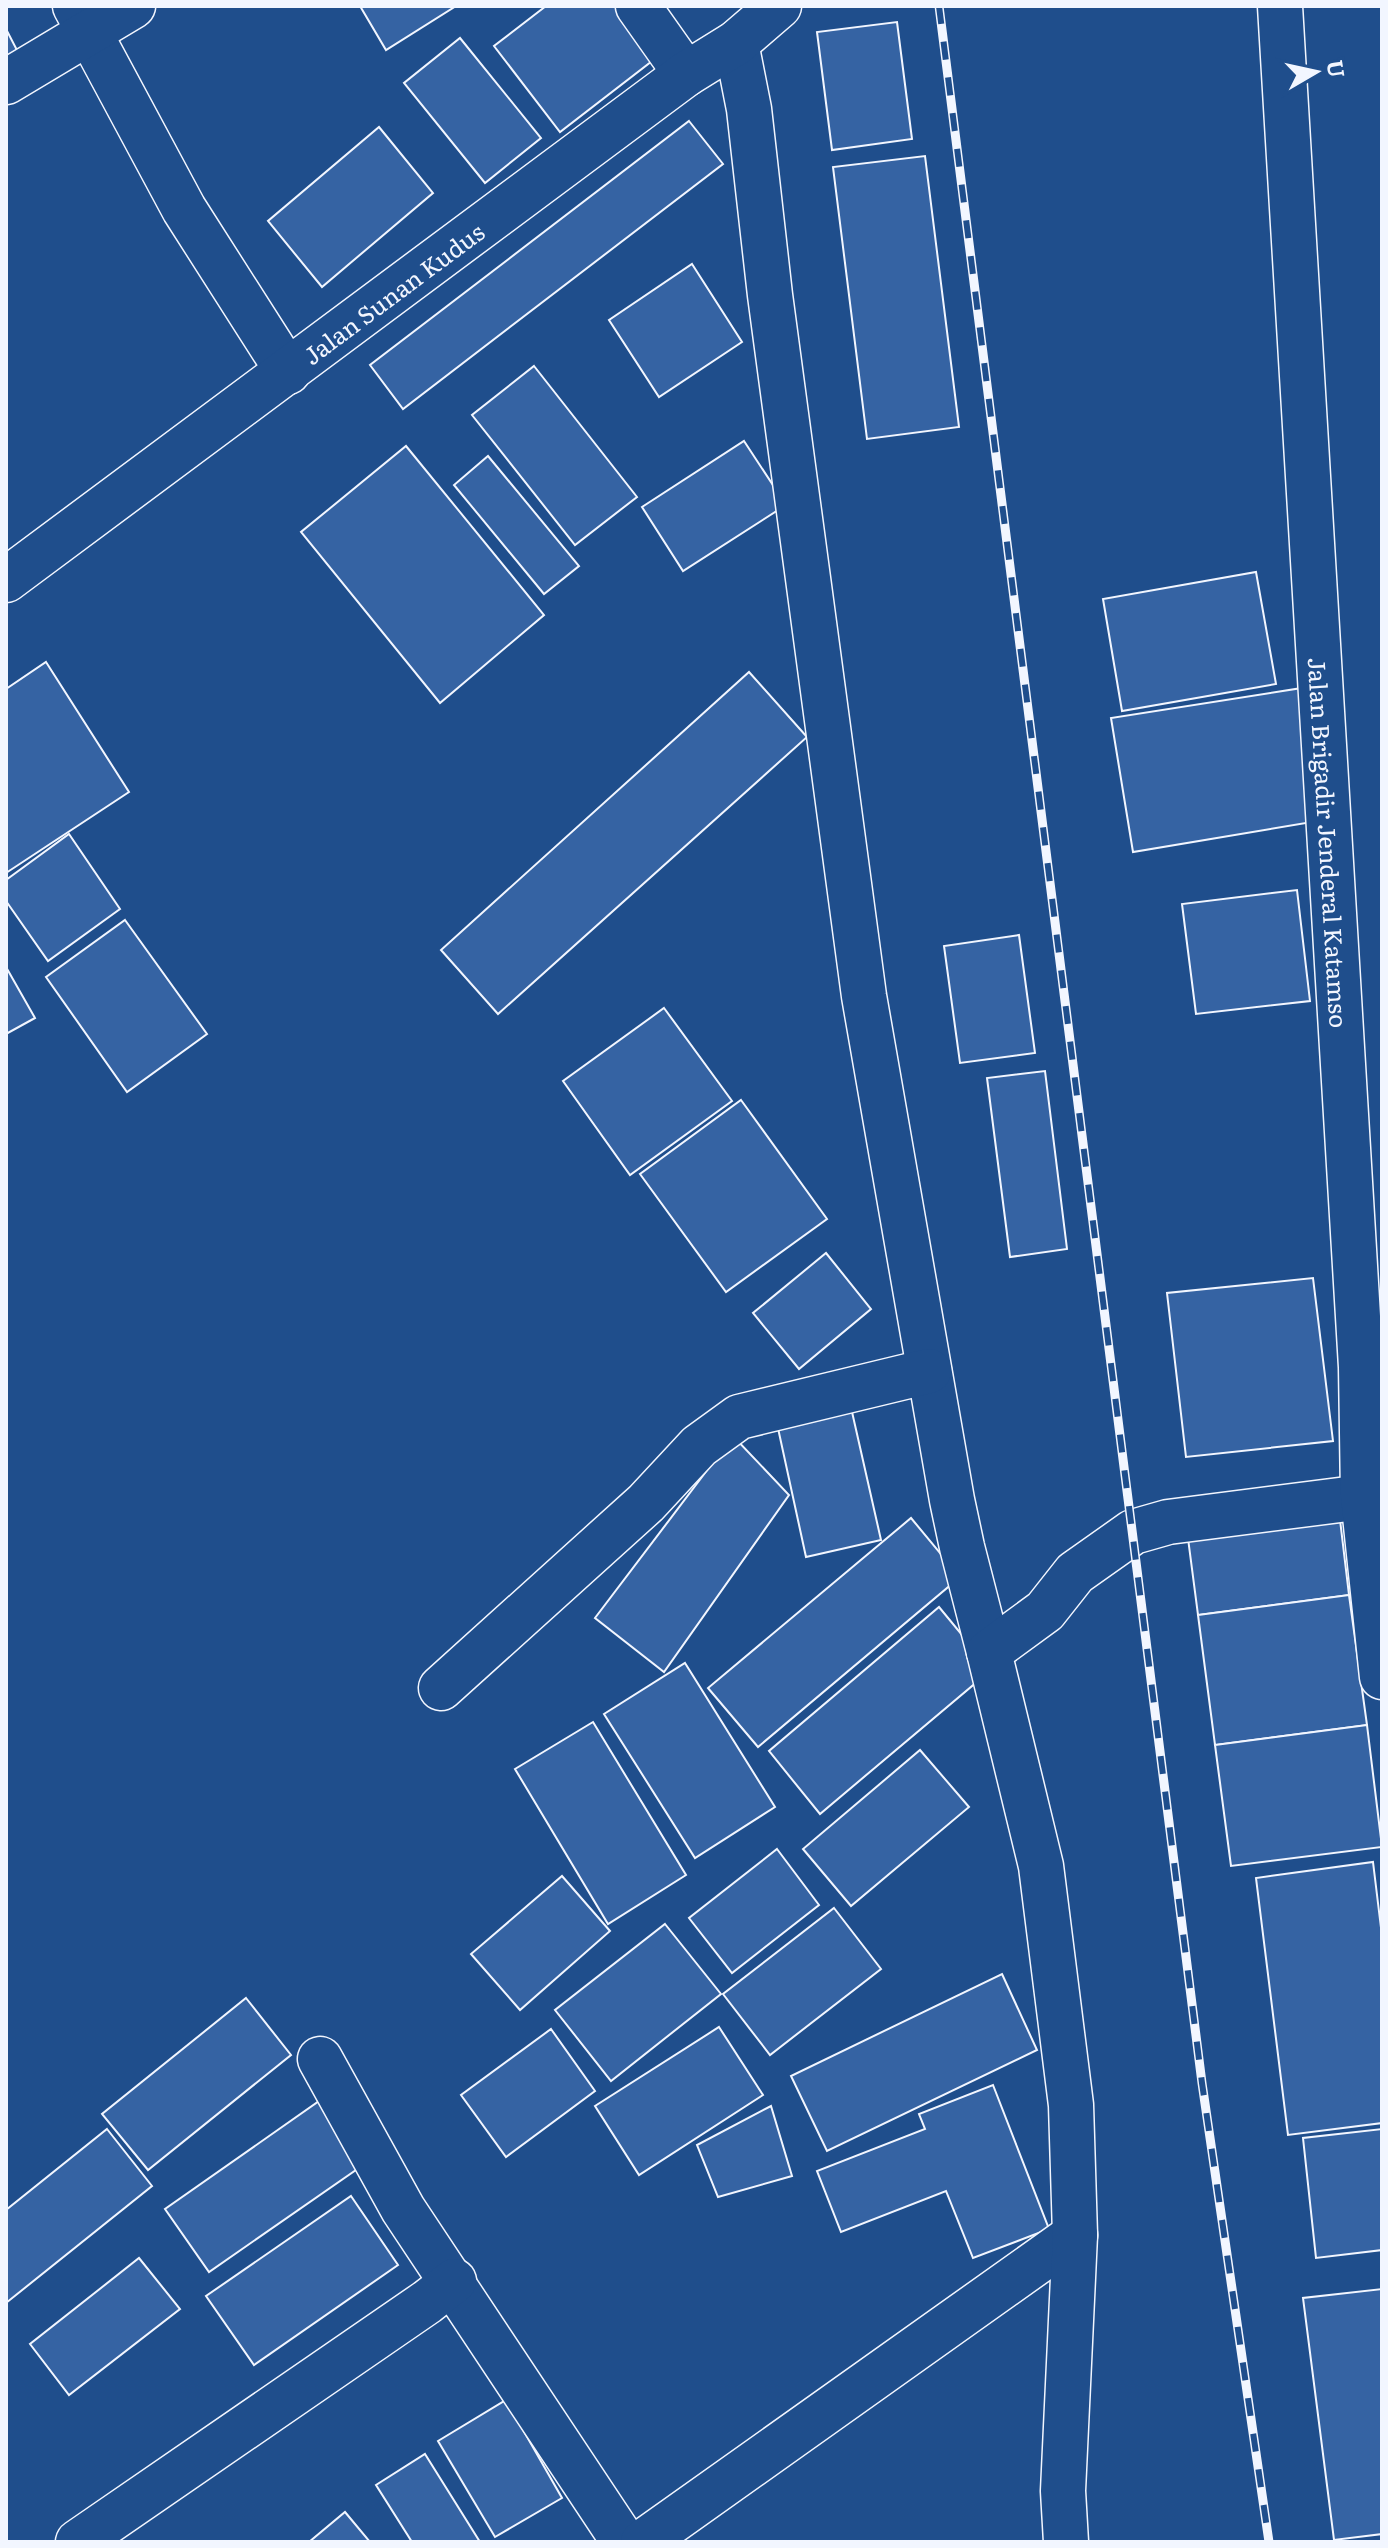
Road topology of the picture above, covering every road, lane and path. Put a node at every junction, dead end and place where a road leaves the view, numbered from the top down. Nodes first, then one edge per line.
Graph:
1 (133, 6) edge
2 (638, 6) edge
3 (1280, 6) edge
4 (777, 7) edge
5 (82, 19) edge
6 (736, 43) junction
7 (686, 74) junction
8 (6, 82) edge
9 (288, 372) junction
10 (6, 580) edge
11 (929, 1371) junction
12 (1363, 1497) junction
13 (989, 1652) junction
14 (1382, 1677) edge
15 (441, 1688) dead end
16 (320, 2059) dead end
17 (1075, 2235) junction
18 (454, 2281) junction
19 (78, 2542) edge
20 (624, 2542) edge
21 (643, 2542) edge
22 (1066, 2542) edge

1 - 5 main road
2 - 7 main road
3 - 12 main road, Jalan Brigadir Jenderal Katamso
4 - 6 main road, Jalan Sunan Kudus
5 - 8 main road
5 - 9 main road
6 - 7 main road, Jalan Sunan Kudus
6 - 11 main road
7 - 9 main road, Jalan Sunan Kudus
9 - 10 main road, Jalan Sunan Kudus
11 - 13 main road
11 - 15 main road
12 - 13 main road
12 - 14 main road, Jalan Brigadir Jenderal Katamso
13 - 17 main road
16 - 18 main road
17 - 21 main road
17 - 22 main road
18 - 19 main road
18 - 20 main road

